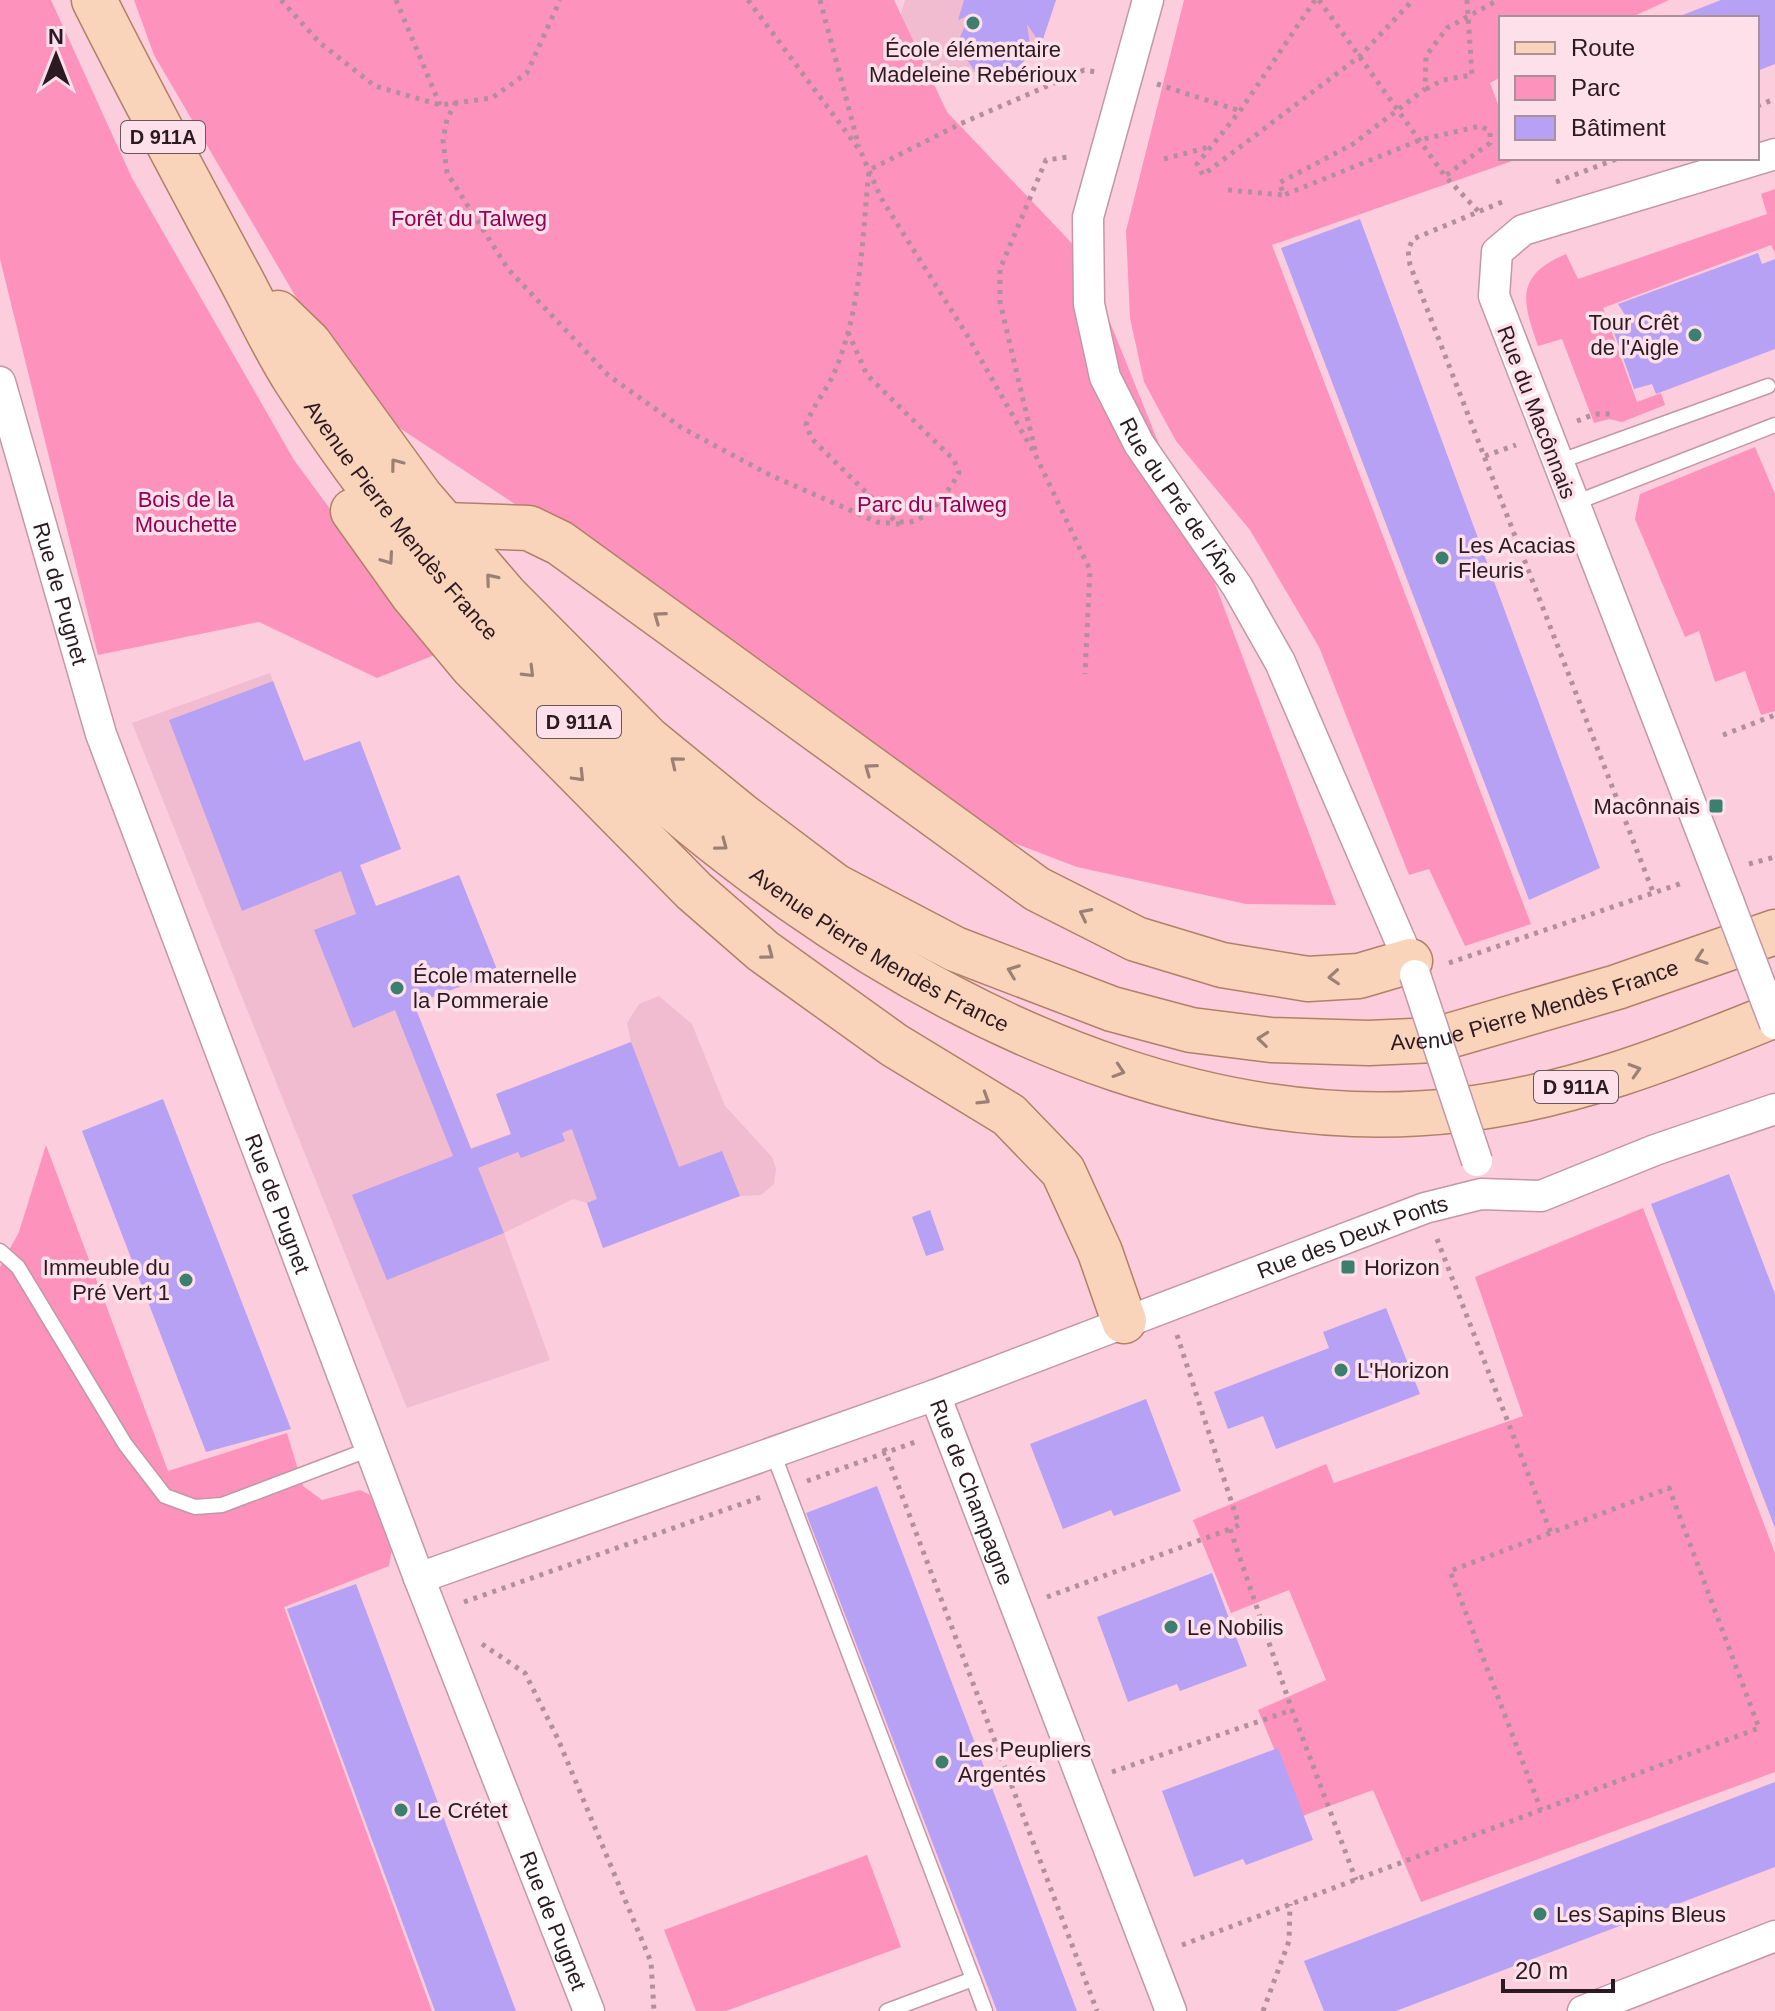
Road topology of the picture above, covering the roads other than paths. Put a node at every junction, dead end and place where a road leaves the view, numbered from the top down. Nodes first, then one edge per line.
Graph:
1 (94, 0) edge
2 (1148, 0) edge
3 (1755, 160) edge
4 (237, 271) junction
5 (0, 384) edge
6 (1768, 386) dead end
7 (1775, 425) edge
8 (1556, 463) junction
9 (1572, 504) junction
10 (445, 525) junction
11 (1775, 932) edge
12 (1420, 968) junction
13 (1775, 1015) edge
14 (1775, 1024) edge
15 (1775, 1109) edge
16 (1481, 1194) junction
17 (0, 1251) edge
18 (1124, 1321) junction
19 (935, 1395) junction
20 (370, 1449) junction
21 (773, 1453) junction
22 (419, 1578) junction
23 (1775, 1936) edge
24 (973, 1979) junction
25 (589, 2011) edge
26 (887, 2011) edge
27 (985, 2011) edge
28 (1171, 2011) edge
29 (1583, 2011) edge

1 - 4 main road, Avenue Pierre Mendès France / D 911A
2 - 12 street, Rue du Pré de l'Âne
3 - 8 street, Rue du Macônnais
10 -> 4 main road, Avenue Pierre Mendès France / D 911A
4 -> 13 main road, Avenue Pierre Mendès France / D 911A
4 -> 18 main road
5 - 20 street, Rue de Pugnet
6 - 8 lane
7 - 9 lane
8 - 9 street, Rue du Macônnais
9 - 14 street, Rue du Macônnais, bridge
11 -> 10 main road, Avenue Pierre Mendès France / D 911A
12 -> 10 main road
12 - 16 street, Rue du Pré de l'Âne, bridge
15 - 16 street, Rue des Deux Ponts
16 - 18 street, Rue des Deux Ponts
17 - 20 lane
18 - 19 street, Rue des Deux Ponts
19 - 21 street, Rue de Champagne
19 - 28 street, Rue de Champagne
20 - 22 street, Rue de Pugnet
21 - 22 street, Rue de Champagne
21 - 24 lane
22 - 25 street, Rue de Pugnet
23 - 29 street
24 - 26 lane
24 - 27 lane

